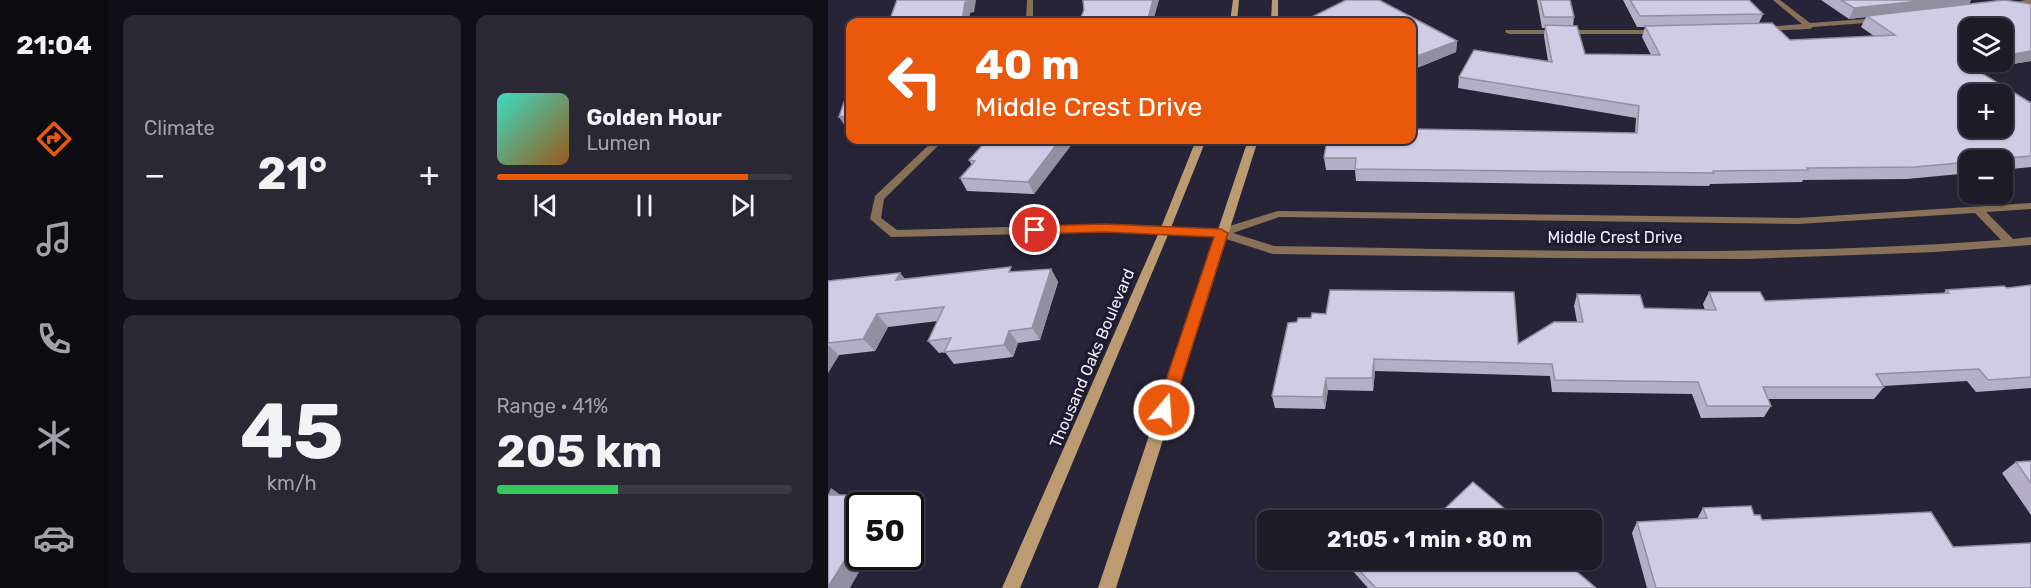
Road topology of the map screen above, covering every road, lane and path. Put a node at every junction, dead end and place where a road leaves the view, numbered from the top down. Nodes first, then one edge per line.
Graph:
1 (1030, 0) edge
2 (1236, 0) edge
3 (1275, 0) edge
4 (1776, 0) edge
5 (2031, 2) edge
6 (2000, 6) edge
7 (1030, 18) edge
8 (1234, 18) edge
9 (1275, 18) edge
10 (1889, 19) edge
11 (1810, 27) junction
12 (1750, 29) edge
13 (1509, 32) dead end
14 (1668, 32) edge
15 (935, 144) edge
16 (1199, 144) edge
17 (1252, 144) edge
18 (2031, 206) edge
19 (1979, 211) junction
20 (1165, 230) junction
21 (1221, 233) junction
22 (2031, 241) edge
23 (2011, 243) junction
24 (1011, 588) edge
25 (1107, 588) edge

1 - 7 street
2 - 8 main road
3 - 9 main road
4 - 11 street
5 - 6 street
10 - 11 street
11 - 12 street
13 - 14 street
15 - 20 street, Middle Crest Drive
16 - 20 main road, Thousand Oaks Boulevard
17 - 21 main road
18 - 19 street, Middle Crest Drive
19 - 21 street, Middle Crest Drive
19 - 23 street
20 - 21 street, Middle Crest Drive
20 - 24 main road, Thousand Oaks Boulevard
21 - 23 street, Middle Crest Drive
21 - 25 main road
22 - 23 street, Middle Crest Drive

